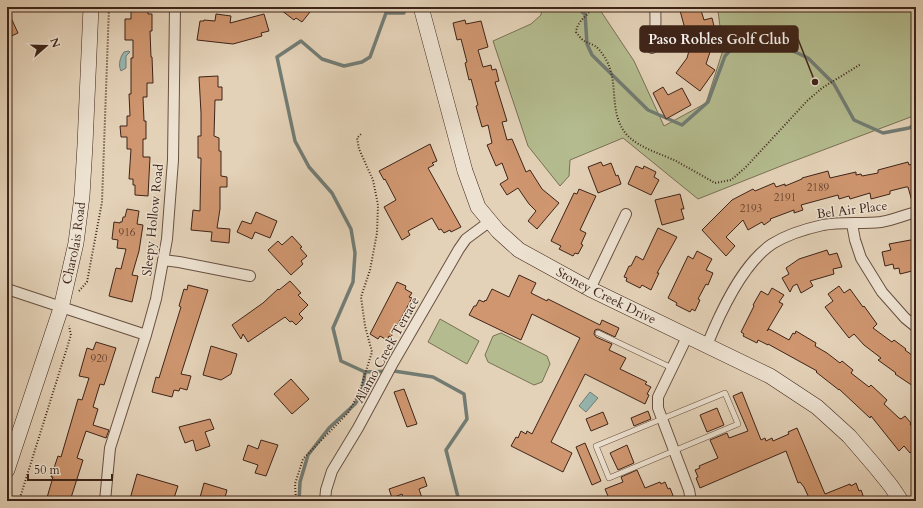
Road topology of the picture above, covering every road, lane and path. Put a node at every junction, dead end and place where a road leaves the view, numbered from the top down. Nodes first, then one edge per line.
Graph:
1 (90, 7) edge
2 (175, 7) edge
3 (421, 7) edge
4 (592, 7) edge
5 (655, 7) edge
6 (652, 48) dead end
7 (861, 64) dead end
8 (361, 134) dead end
9 (916, 212) edge
10 (626, 214) dead end
11 (489, 222) junction
12 (852, 224) junction
13 (163, 260) junction
14 (250, 276) dead end
15 (7, 289) edge
16 (590, 289) junction
17 (62, 308) junction
18 (916, 326) edge
19 (598, 333) dead end
20 (146, 335) junction
21 (687, 336) junction
22 (707, 345) junction
23 (672, 368) junction
24 (661, 419) junction
25 (674, 451) junction
26 (7, 470) edge
27 (104, 501) edge
28 (296, 501) edge
29 (325, 501) edge
30 (691, 501) edge
31 (901, 501) edge

1 - 17 street, Charolais Road
2 - 13 street, Sleepy Hollow Road
3 - 11 street, Stoney Creek Drive
4 - 7 path
5 - 6 street
8 - 28 path
9 - 12 street, Bel Air Place
10 - 16 street
11 - 16 street, Stoney Creek Drive
11 - 29 street, Alamo Creek Terrace
12 - 18 street
12 - 22 street, Bel Air Place
13 - 14 street
13 - 20 street, Sleepy Hollow Road
15 - 17 street
16 - 21 street, Stoney Creek Drive
17 - 20 street
17 - 26 street, Charolais Road
19 - 23 lane
20 - 27 street, Sleepy Hollow Road
21 - 22 street, Stoney Creek Drive
21 - 23 street
22 - 31 street, Stoney Creek Drive
23 - 24 street
24 - 25 street
24 - 25 lane
24 - 25 lane
25 - 30 street

